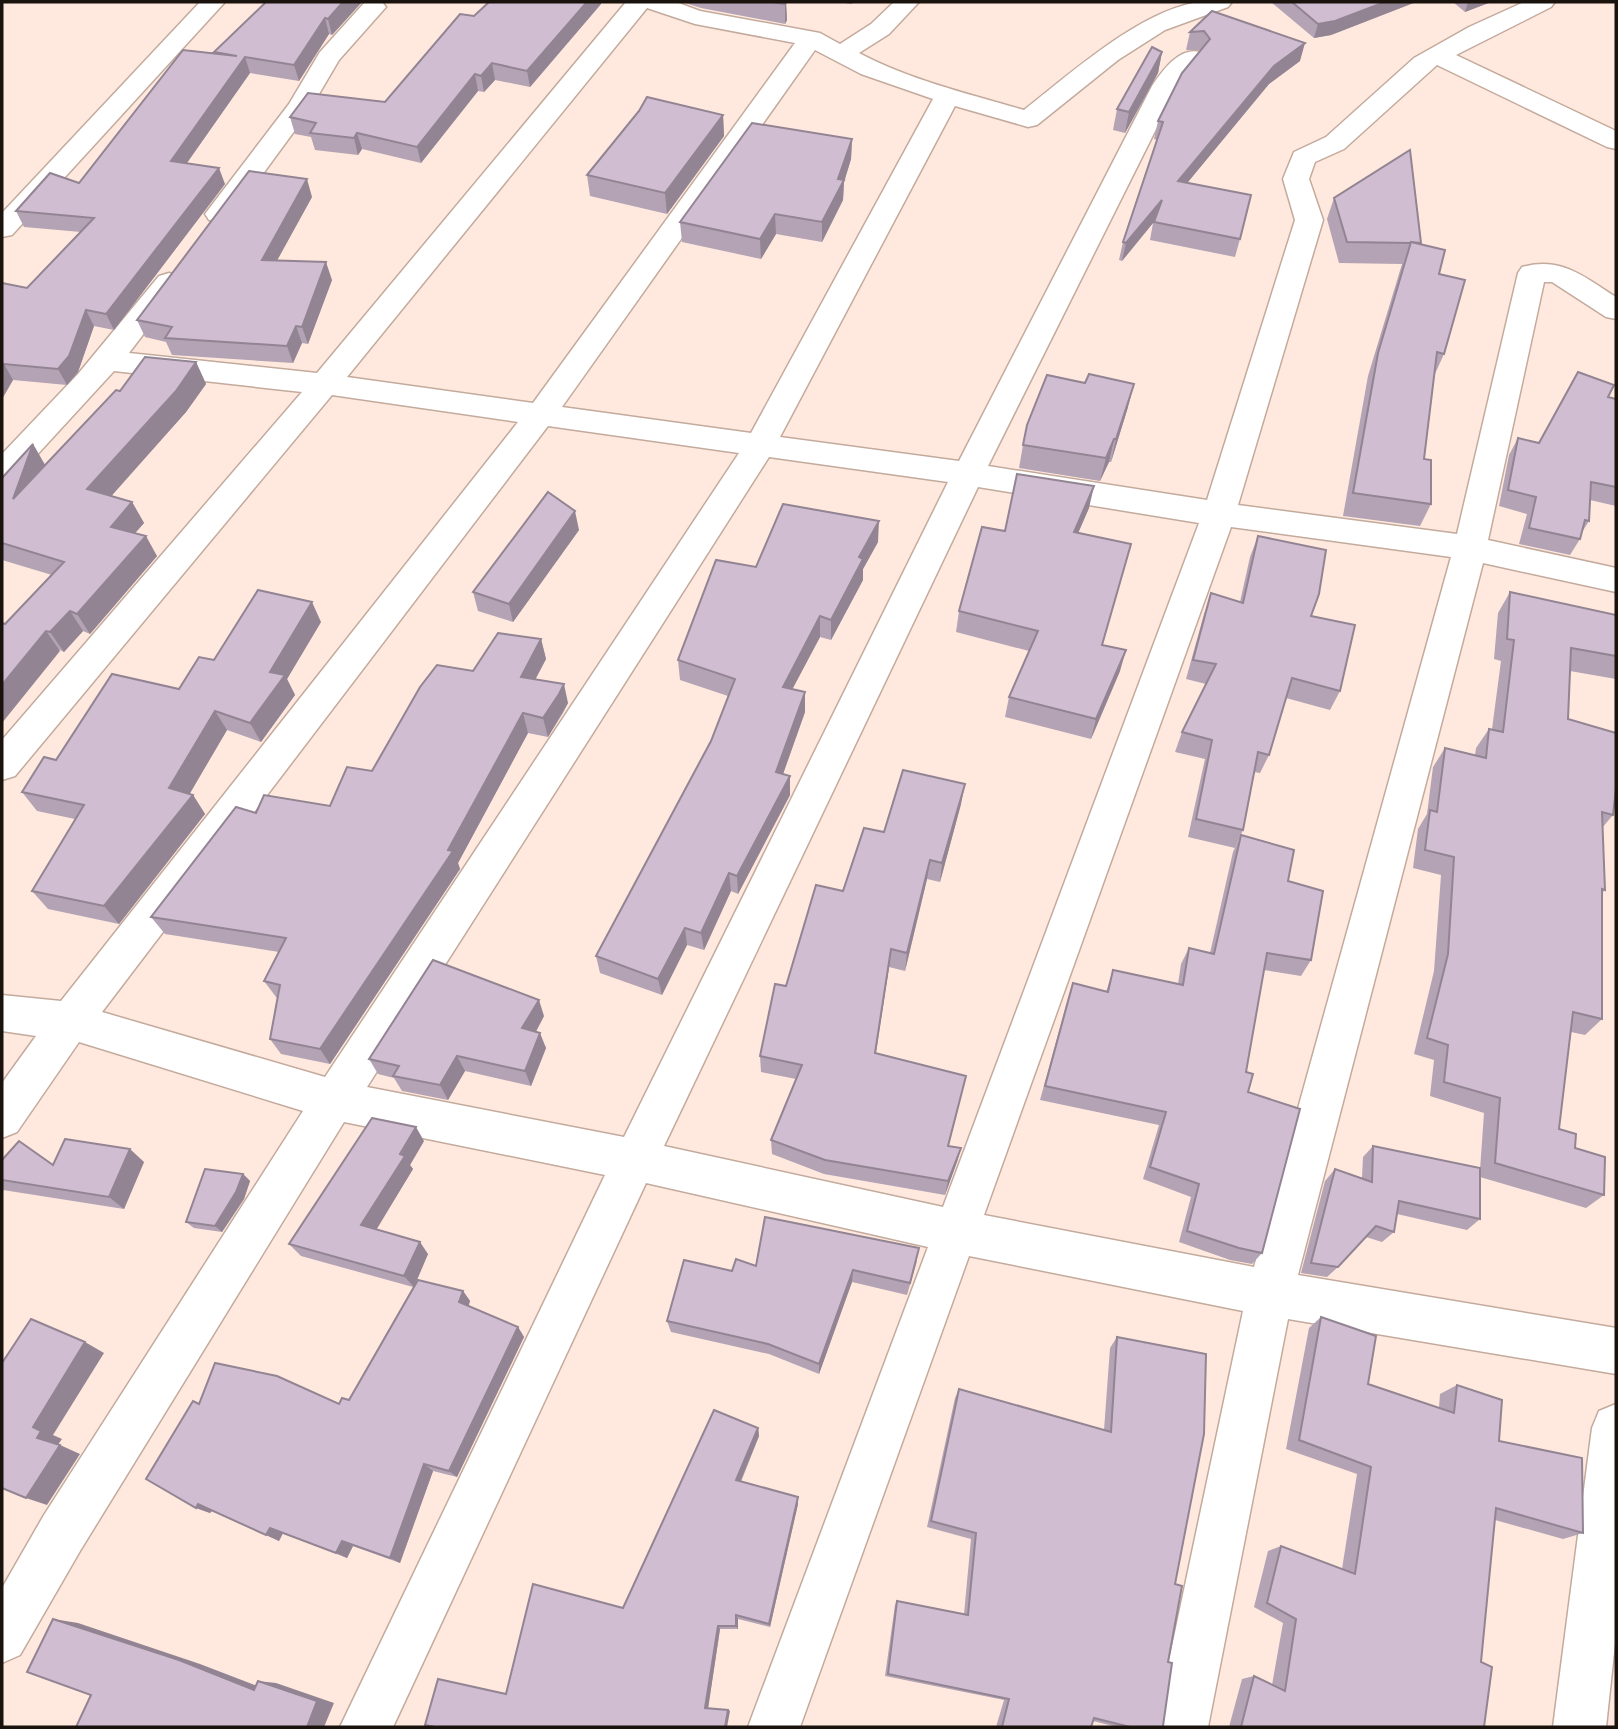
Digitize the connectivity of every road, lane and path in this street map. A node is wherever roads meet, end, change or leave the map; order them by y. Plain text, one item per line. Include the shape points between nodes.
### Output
1 (213, 2) edge
2 (639, 2) edge
3 (654, 2) edge
4 (907, 2) edge
5 (1220, 2) edge
6 (1544, 2) edge
7 (374, 7) dead end
8 (811, 38) junction
9 (841, 54) junction
10 (1438, 56) junction
11 (1191, 57) edge
12 (948, 96) junction
13 (1616, 141) edge
14 (2, 229) edge
15 (1616, 310) edge
16 (107, 360) junction
17 (325, 384) junction
18 (540, 415) junction
19 (759, 447) junction
20 (2, 473) edge
21 (968, 474) junction
22 (1219, 514) junction
23 (1471, 548) junction
24 (1616, 580) edge
25 (2, 765) edge
26 (2, 1013) edge
27 (70, 1021) junction
28 (334, 1100) junction
29 (2, 1118) edge
30 (635, 1160) junction
31 (957, 1232) junction
32 (1270, 1293) junction
33 (1616, 1351) edge
34 (1616, 1428) edge
35 (2, 1637) edge
36 (366, 1727) edge
37 (774, 1727) edge
38 (1182, 1727) edge
39 (1579, 1727) edge

1 - 14 street
2 - 17 street
3 - 8 street via 695,17
4 - 9 street via 880,29
5 - 12 street via 1156,25 1109,55 1028,119
6 - 10 street
7 - 16 street via 330,57 300,106
8 - 9 street
8 - 18 street
9 - 12 street
10 - 13 street
10 - 22 street via 1423,63 1335,143 1303,158 1296,179 1309,220
11 - 21 street via 1165,86
12 - 19 street
15 - 23 street via 1558,274 1532,273
16 - 17 street
16 - 20 street
17 - 18 street
17 - 25 street
18 - 19 street
18 - 27 street
19 - 21 street
19 - 28 street
21 - 22 street
21 - 30 street
22 - 23 street
22 - 31 street
23 - 24 street
23 - 32 street
26 - 27 street
27 - 28 street
27 - 29 street
28 - 30 street
28 - 35 street via 62,1533
30 - 31 street
30 - 36 street
31 - 32 street
31 - 37 street
32 - 33 street
32 - 38 street
34 - 39 street

